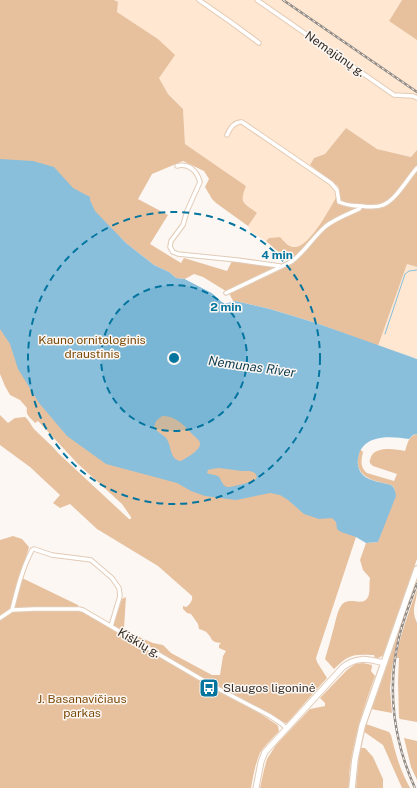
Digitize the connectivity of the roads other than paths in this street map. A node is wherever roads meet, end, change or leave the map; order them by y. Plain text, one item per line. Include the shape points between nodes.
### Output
1 (199, 0) edge
2 (257, 0) edge
3 (259, 43) dead end
4 (417, 98) edge
5 (227, 135) dead end
6 (177, 166) dead end
7 (417, 168) edge
8 (362, 206) junction
9 (280, 266) junction
10 (226, 293) dead end
11 (417, 569) edge
12 (12, 610) junction
13 (0, 618) edge
14 (111, 626) junction
15 (384, 663) junction
16 (287, 728) junction
17 (256, 788) edge
18 (352, 788) edge

1 - 3 street
2 - 4 street, Nemajūnų g. via 394,95
5 - 8 street via 235,123 242,122 331,183 337,190 339,202
6 - 9 street via 192,169 200,182 183,225 171,241 170,248 173,252
7 - 8 street via 387,203 378,207
8 - 9 street via 330,224 299,257
9 - 10 street
11 - 15 main road
12 - 13 street
12 - 14 street via 79,609
12 - 14 street, Kiškių g. via 28,556 32,550 37,550 52,555 91,560 112,578 119,588 120,596
14 - 16 street, Kiškių g. via 213,686 274,718
15 - 16 main road via 360,659 346,664
15 - 18 main road via 360,735
16 - 17 main road via 265,752

